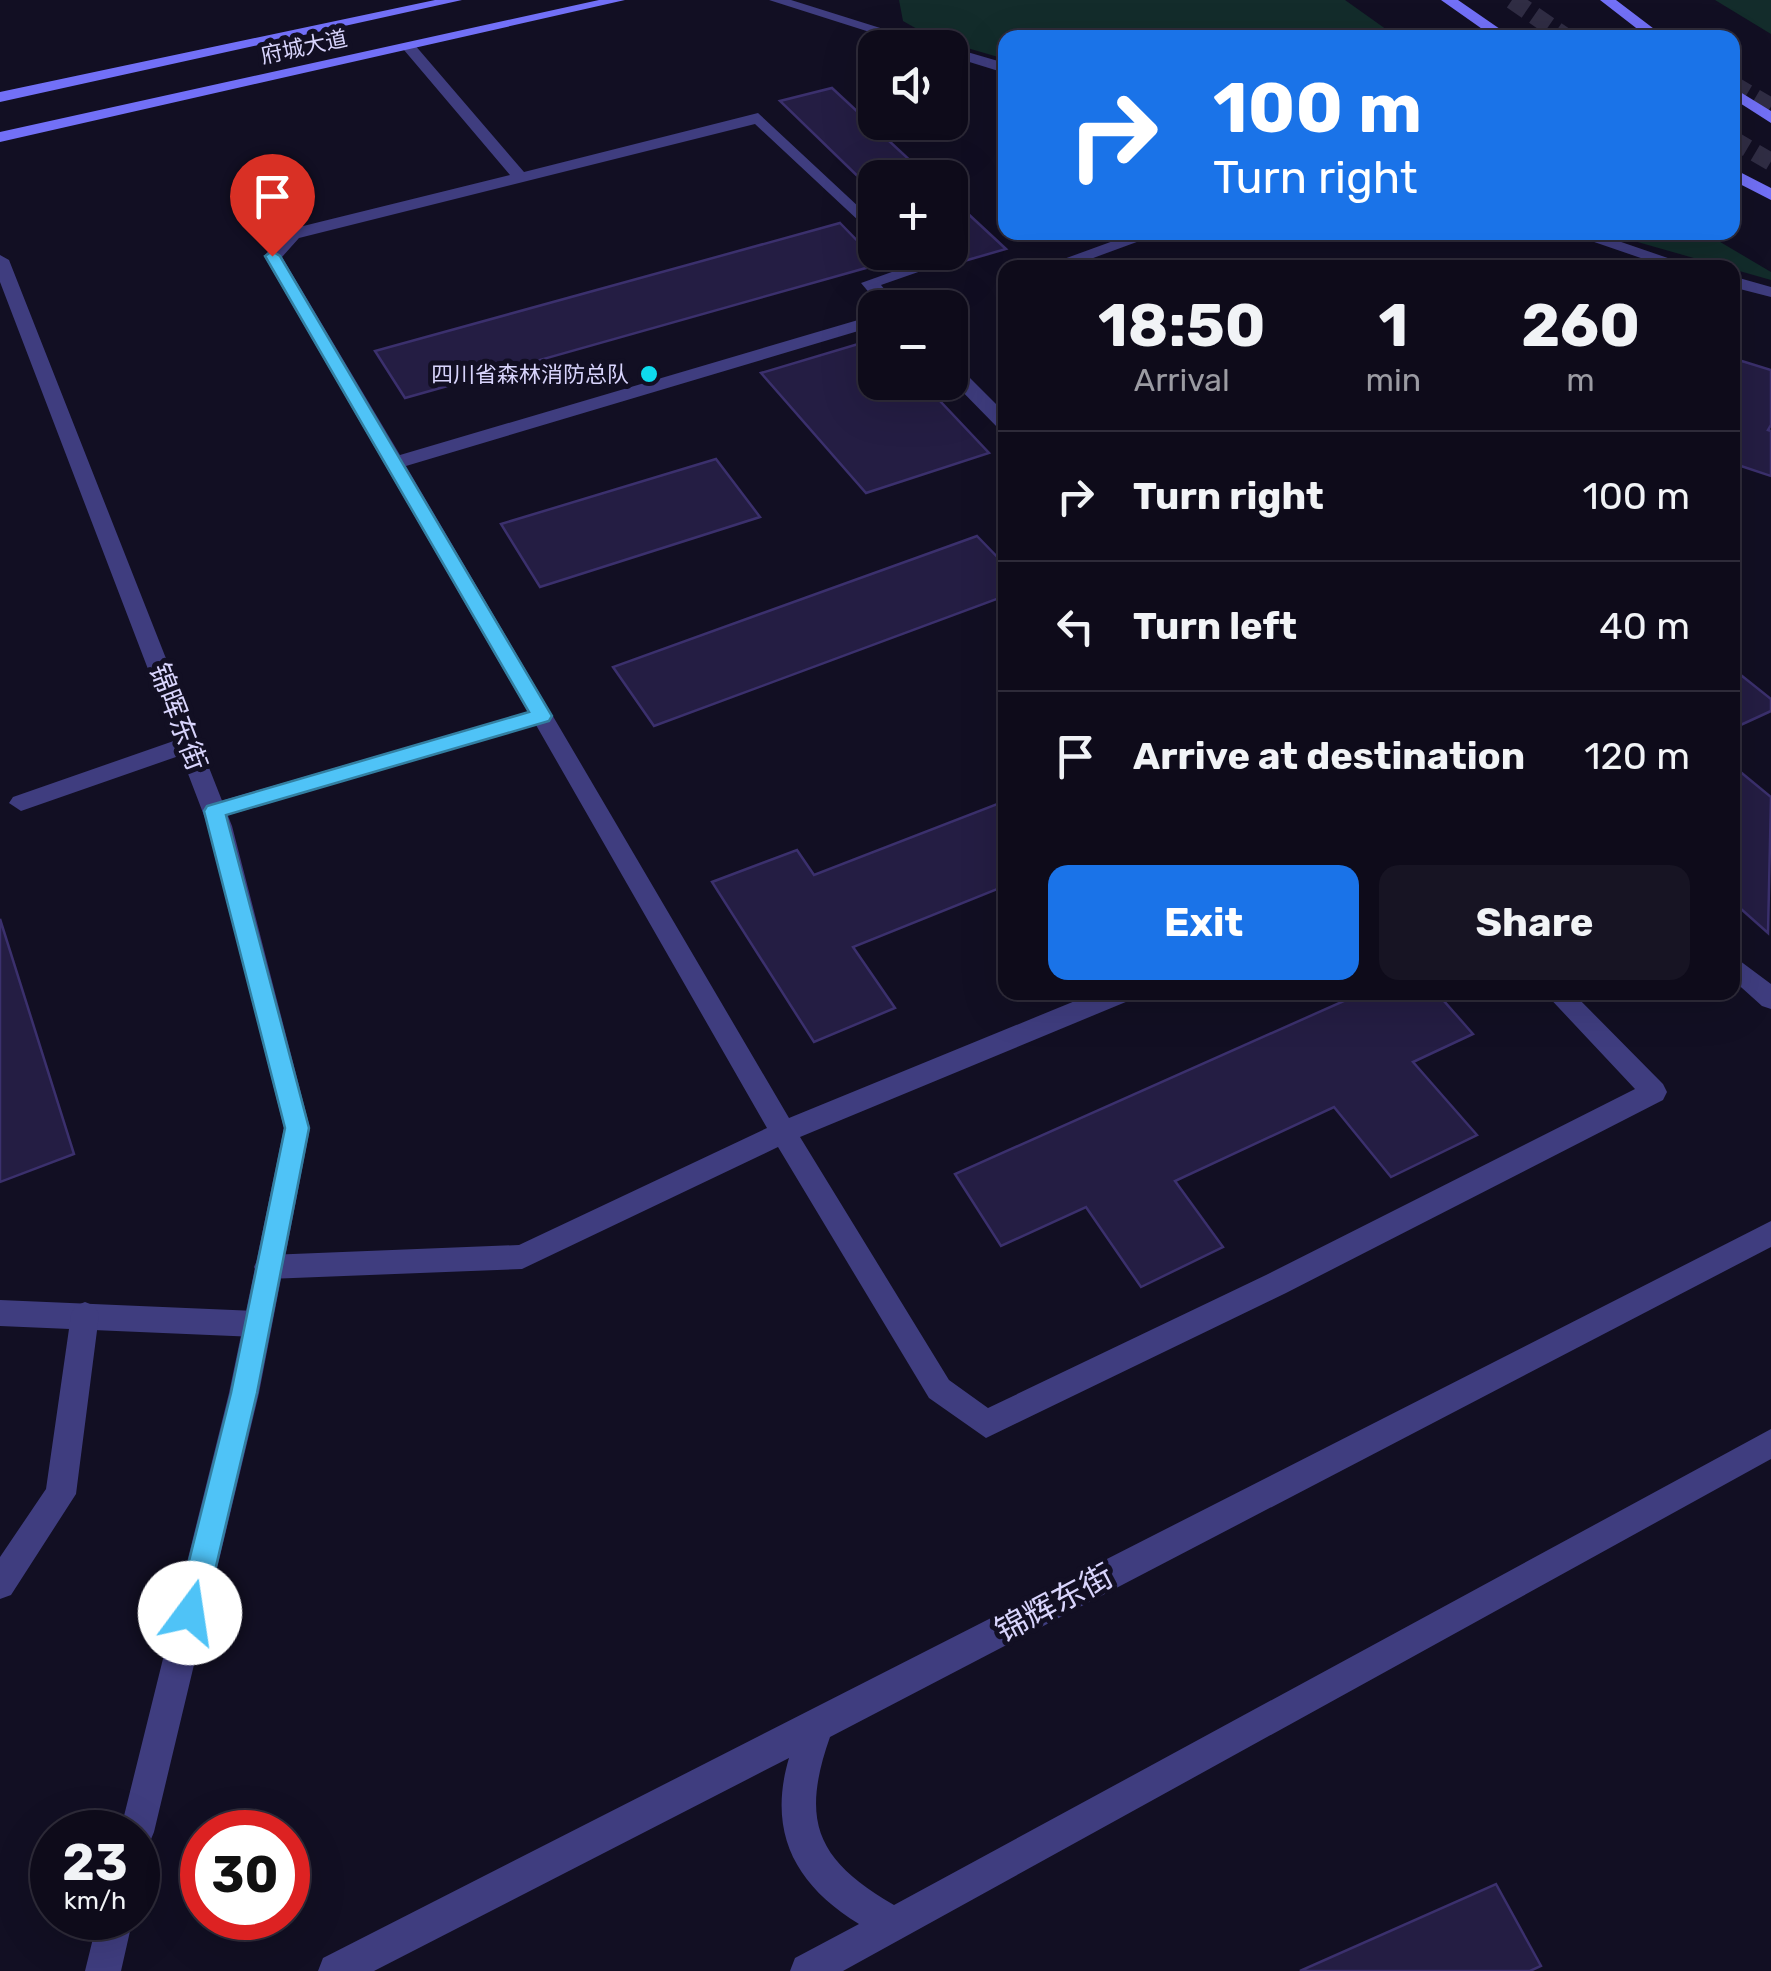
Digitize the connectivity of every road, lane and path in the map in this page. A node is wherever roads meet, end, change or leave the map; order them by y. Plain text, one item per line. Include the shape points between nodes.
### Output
1 (455, 0) edge
2 (618, 0) edge
3 (776, 0) edge
4 (1448, 0) edge
5 (1607, 0) edge
6 (877, 30) edge
7 (1494, 30) edge
8 (1648, 30) edge
9 (409, 47) junction
10 (968, 57) edge
11 (998, 66) edge
12 (0, 97) edge
13 (1740, 97) edge
14 (1771, 118) edge
15 (0, 137) edge
16 (520, 176) junction
17 (1740, 178) edge
18 (1771, 195) edge
19 (858, 215) edge
20 (1132, 240) edge
21 (1599, 240) edge
22 (0, 260) edge
23 (1072, 260) edge
24 (1663, 260) edge
25 (915, 270) edge
26 (1740, 282) edge
27 (876, 290) edge
28 (1771, 292) edge
29 (858, 325) edge
30 (968, 386) edge
31 (998, 417) edge
32 (394, 463) junction
33 (542, 716) junction
34 (188, 744) junction
35 (21, 803) dead end
36 (215, 811) junction
37 (1740, 971) edge
38 (1771, 999) edge
39 (1105, 1000) edge
40 (1564, 1000) edge
41 (783, 1132) junction
42 (1771, 1233) edge
43 (268, 1267) junction
44 (0, 1313) edge
45 (84, 1315) junction
46 (256, 1324) junction
47 (1771, 1442) edge
48 (0, 1584) edge
49 (817, 1726) junction
50 (141, 1810) edge
51 (894, 1924) junction
52 (111, 1940) edge
53 (103, 1971) edge
54 (336, 1971) edge
55 (808, 1971) edge

1 - 12 main road, 府城大道
2 - 9 main road, 府城大道
3 - 6 street
4 - 7 main road
5 - 8 main road
9 - 15 main road, 府城大道
9 - 16 street
10 - 11 street
13 - 14 main road
16 - 19 street via 758,118
16 - 32 street via 293,234 272,256
17 - 18 main road
20 - 23 street
21 - 24 street
22 - 34 street, 锦晖东街
25 - 27 street via 870,283
26 - 28 street
29 - 32 street
30 - 31 street
32 - 33 street
33 - 36 street
33 - 41 street
34 - 35 street
34 - 36 street, 锦晖东街
36 - 43 street, 锦晖东街 via 297,1128
37 - 38 street
39 - 41 street
40 - 41 street via 1654,1092 986,1424 939,1389
41 - 43 street via 522,1257
42 - 49 street, 锦辉东街
43 - 46 street, 锦晖东街
44 - 45 street
45 - 46 street
45 - 48 street via 61,1494
46 - 50 street, 锦晖东街
47 - 51 street
49 - 51 street via 800,1768 797,1821 812,1866 848,1900
49 - 54 street, 锦辉东街
51 - 55 street
52 - 53 street

